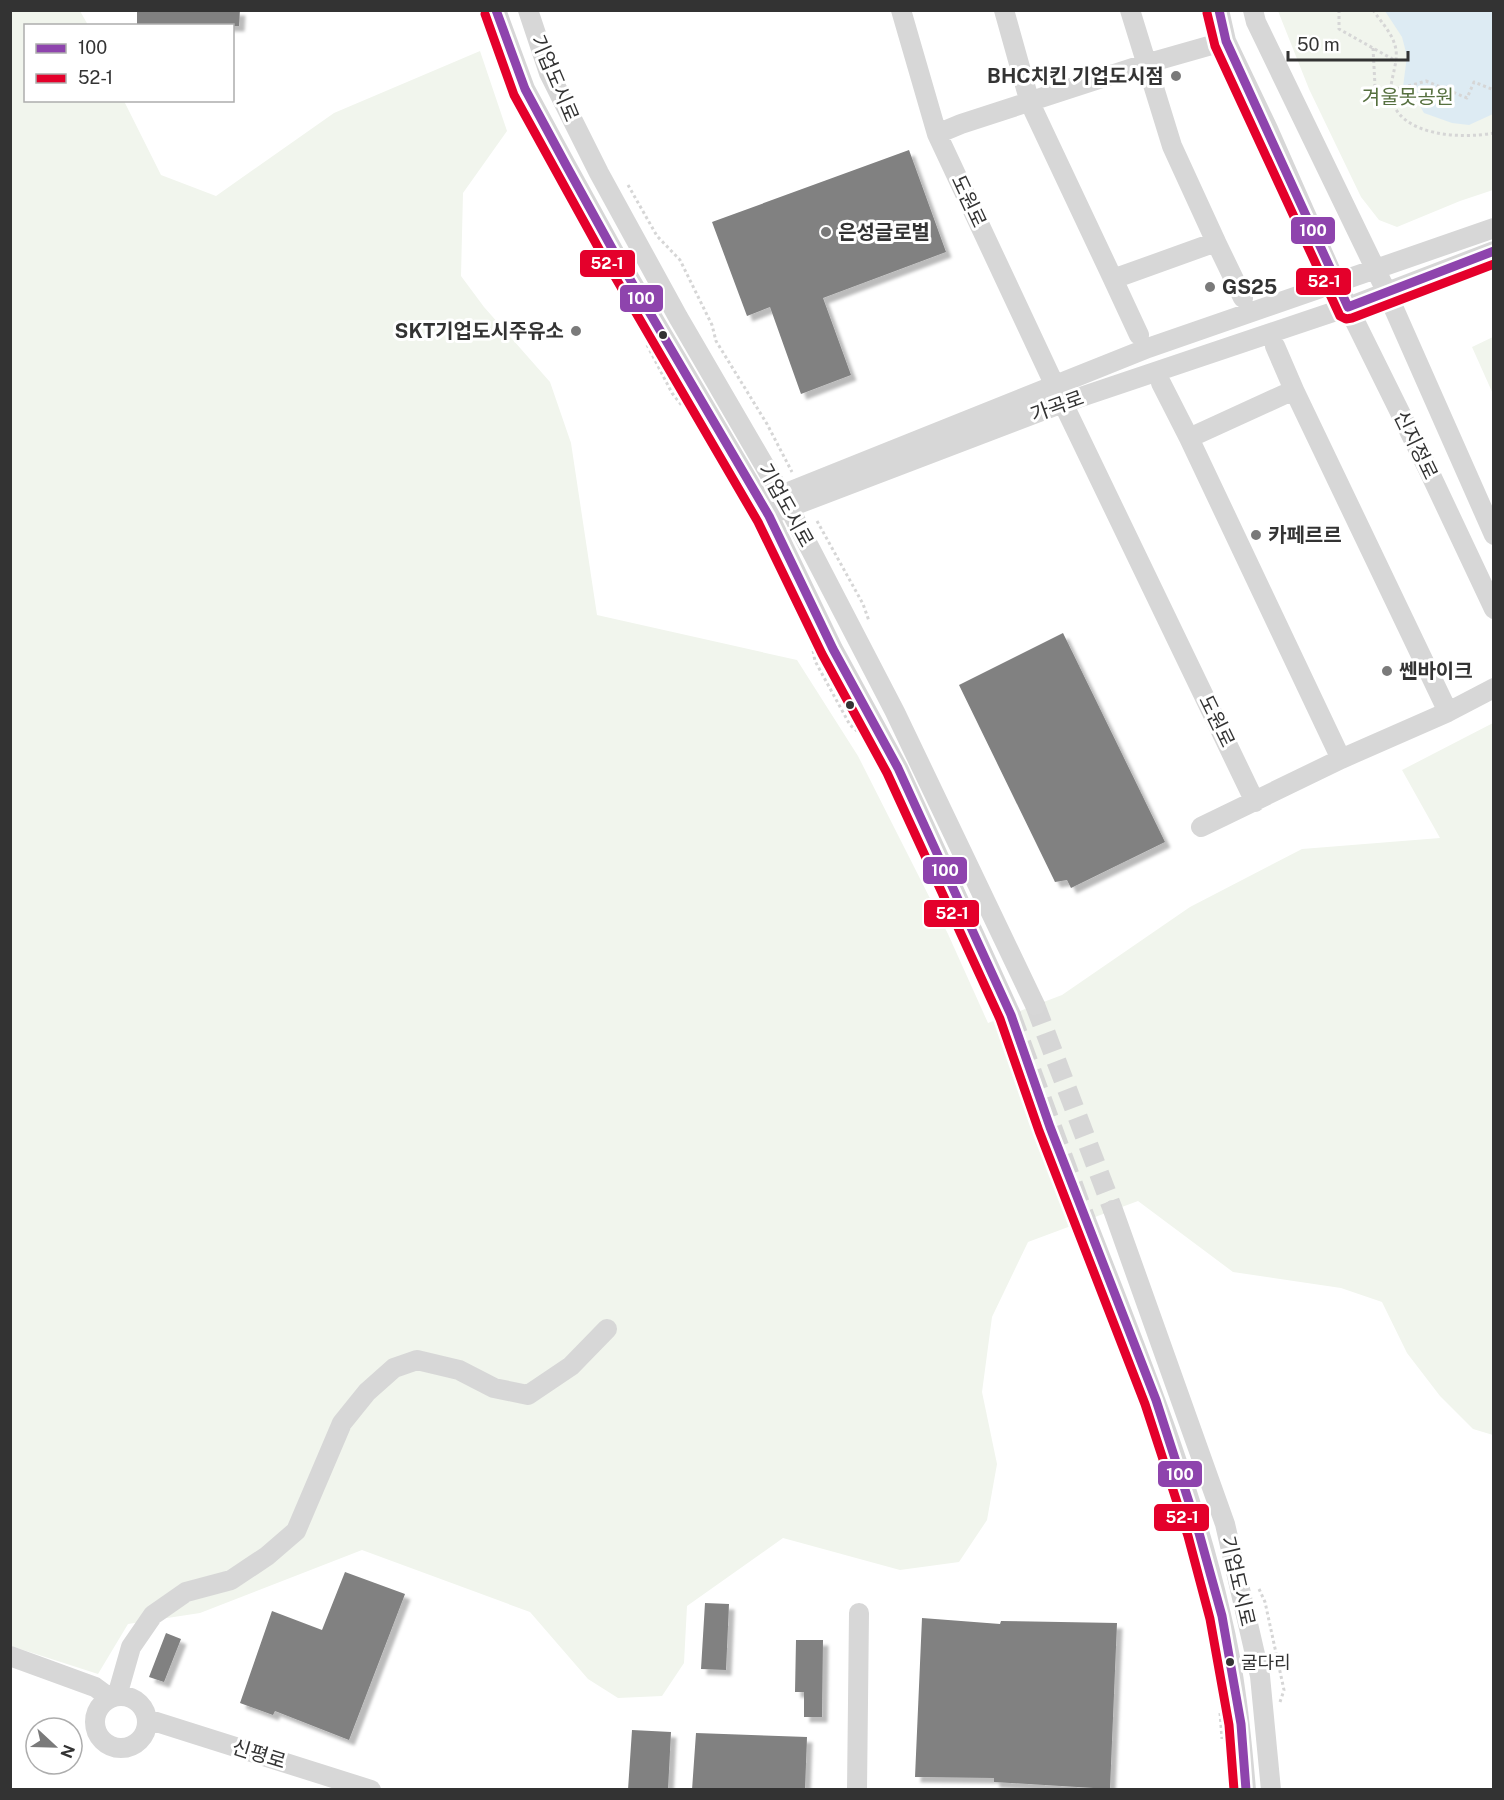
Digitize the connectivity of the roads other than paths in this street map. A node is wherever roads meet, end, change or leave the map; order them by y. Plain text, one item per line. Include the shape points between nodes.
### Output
1 (496, 10) edge
2 (528, 10) edge
3 (901, 10) edge
4 (1004, 10) edge
5 (1130, 10) edge
6 (1219, 10) edge
7 (1253, 10) edge
8 (1226, 40) junction
9 (1145, 64) junction
10 (1030, 103) junction
11 (937, 134) junction
12 (1494, 228) edge
13 (1216, 242) junction
14 (1494, 251) edge
15 (1376, 269) junction
16 (1113, 279) junction
17 (1336, 283) junction
18 (1387, 293) junction
19 (1243, 298) dead end
20 (1348, 307) junction
21 (1139, 335) dead end
22 (1275, 346) dead end
23 (1161, 383) dead end
24 (1294, 390) junction
25 (1060, 394) junction
26 (1190, 438) junction
27 (784, 500) junction
28 (766, 509) junction
29 (1494, 535) edge
30 (1494, 609) edge
31 (1494, 687) edge
32 (1448, 712) junction
33 (1341, 759) junction
34 (1255, 802) junction
35 (1201, 827) dead end
36 (1035, 1005) tunnel mouth
37 (1011, 1015) tunnel mouth
38 (1113, 1210) tunnel mouth
39 (1086, 1220) tunnel mouth
40 (607, 1329) dead end
41 (859, 1613) dead end
42 (10, 1656) edge
43 (114, 1697) junction
44 (147, 1719) junction
45 (371, 1790) edge
46 (857, 1790) edge
47 (1246, 1790) edge
48 (1271, 1790) edge

1 - 28 street, 기업도시로 via 525,89 561,156
2 - 27 street, 기업도시로 via 549,73 599,173
3 - 11 street, 도원로
4 - 10 street
5 - 9 street
6 - 8 street, 신지정로
7 - 15 street
8 - 9 street
8 - 17 street, 신지정로
9 - 10 street
9 - 13 street via 1172,146
10 - 11 street
10 - 16 street
11 - 25 street, 도원로
12 - 15 street
13 - 16 street
13 - 19 street
14 - 18 street
15 - 17 street, 가곡로
15 - 18 street
16 - 21 street
17 - 20 street, 신지정로
17 - 25 street, 가곡로 via 1148,348
18 - 20 street, 가곡로
18 - 29 street
20 - 25 street, 가곡로
20 - 30 street, 신지정로
22 - 24 street
23 - 26 street
24 - 26 street
24 - 32 street
25 - 27 street, 가곡로
25 - 34 street, 도원로
26 - 33 street
27 - 28 street, 가곡로
27 - 36 street, 기업도시로 via 895,712
28 - 37 street, 기업도시로 via 833,649 898,768
31 - 32 street
32 - 33 street
33 - 34 street
34 - 35 street
38 - 48 street, 기업도시로 via 1225,1524 1260,1676
39 - 47 street, 기업도시로 via 1156,1400 1199,1533 1222,1616 1240,1724
40 - 43 street via 570,1366 528,1395 494,1388 459,1370 417,1360 394,1368 367,1392 342,1423 296,1531 231,1580 186,1592 153,1616 131,1647
41 - 46 street
42 - 43 street
43 - 44 street via 137,1701
43 - 44 street via 103,1702 94,1718 103,1742 111,1747 129,1747 142,1737
44 - 45 street, 신평로

